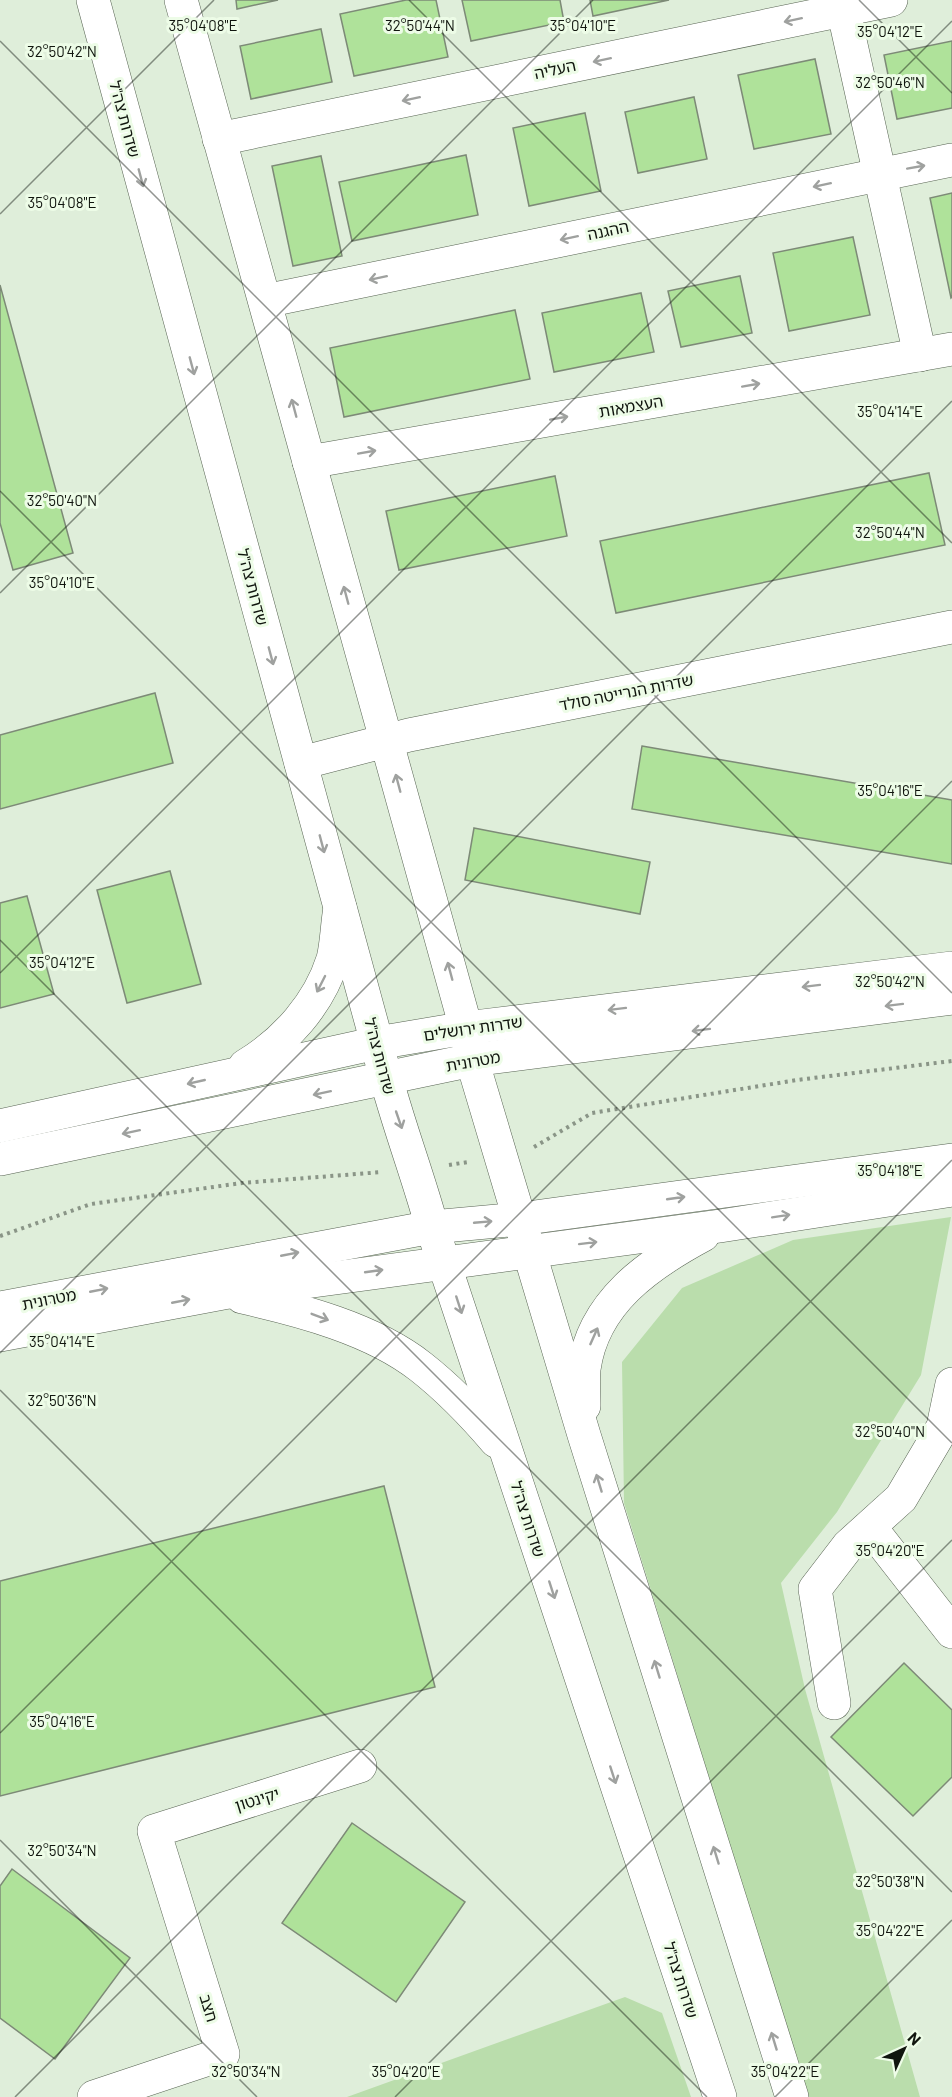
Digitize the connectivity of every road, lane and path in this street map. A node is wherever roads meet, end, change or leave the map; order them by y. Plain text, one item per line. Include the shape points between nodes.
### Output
1 (93, 0) edge
2 (182, 0) edge
3 (891, 0) edge
4 (842, 5) edge
5 (219, 139) junction
6 (952, 160) edge
7 (879, 173) junction
8 (265, 301) junction
9 (952, 349) edge
10 (920, 355) junction
11 (309, 462) junction
12 (952, 627) edge
13 (386, 740) junction
14 (301, 763) junction
15 (340, 908) junction
16 (952, 969) edge
17 (952, 998) edge
18 (466, 1028) junction
19 (377, 1043) junction
20 (472, 1060) junction
21 (952, 1061) edge
22 (231, 1075) junction
23 (385, 1080) junction
24 (0, 1126) edge
25 (503, 1157) junction
26 (0, 1159) edge
27 (952, 1160) edge
28 (417, 1170) junction
29 (952, 1190) edge
30 (520, 1219) junction
31 (720, 1226) junction
32 (432, 1227) junction
33 (0, 1236) edge
34 (530, 1250) junction
35 (445, 1261) junction
36 (223, 1293) junction
37 (0, 1308) edge
38 (0, 1335) edge
39 (952, 1384) edge
40 (584, 1435) junction
41 (506, 1453) junction
42 (870, 1527) junction
43 (952, 1632) edge
44 (834, 1702) dead end
45 (360, 1766) dead end
46 (154, 1831) joint
47 (94, 2097) edge
48 (720, 2097) edge
49 (792, 2097) edge

1 -> 14 street, שדרות צה"ל
2 - 5 street
3 - 4 street, העליה
4 -> 5 street, העליה
4 - 7 street
5 - 8 street
7 -> 6 street, ההגנה
7 -> 8 street, ההגנה
7 - 10 street
11 -> 8 street
9 - 10 street, העצמאות
11 -> 10 street, העצמאות
13 -> 11 street
12 - 13 street, שדרות הנרייטה סולד
13 - 14 street, שדרות הנרייטה סולד
18 -> 13 street
14 -> 15 street, שדרות צה"ל
15 - 19 street, שדרות צה"ל
15 -> 22 street via 333,958 304,1013 268,1052
16 -> 18 street, שדרות ירושלים
17 -> 20 street, מטרונית
18 - 19 street, שדרות ירושלים
18 - 20 street
19 - 22 street, שדרות ירושלים
19 - 23 street, שדרות צה"ל
20 - 23 street, מטרונית
20 - 25 street
21 - 25 path via 797,1080 592,1113 532,1148
22 -> 24 street, שדרות ירושלים
23 -> 26 street, מטרונית
23 -> 28 street, שדרות צה"ל
25 - 28 path
25 - 30 street
30 -> 27 street, מטרונית
28 - 32 street, שדרות צה"ל
28 - 33 path via 242,1183 91,1204
31 -> 29 street
32 -> 30 street, מטרונית
30 - 34 street
34 -> 31 street
40 -> 31 street via 584,1369 593,1336 610,1308 637,1275
32 - 35 street, שדרות צה"ל
37 -> 32 street, מטרונית
34 - 35 street
34 - 40 street
36 -> 35 street
35 -> 41 street, שדרות צה"ל
38 -> 36 street
36 -> 41 street via 303,1311 362,1333 419,1365 464,1404
39 - 42 street via 943,1427 901,1498
49 -> 40 street
41 -> 48 street, שדרות צה"ל
42 - 43 street
42 - 44 street via 848,1546 815,1588
45 - 46 street, יקינטון
46 - 47 street, חצב via 224,2054

